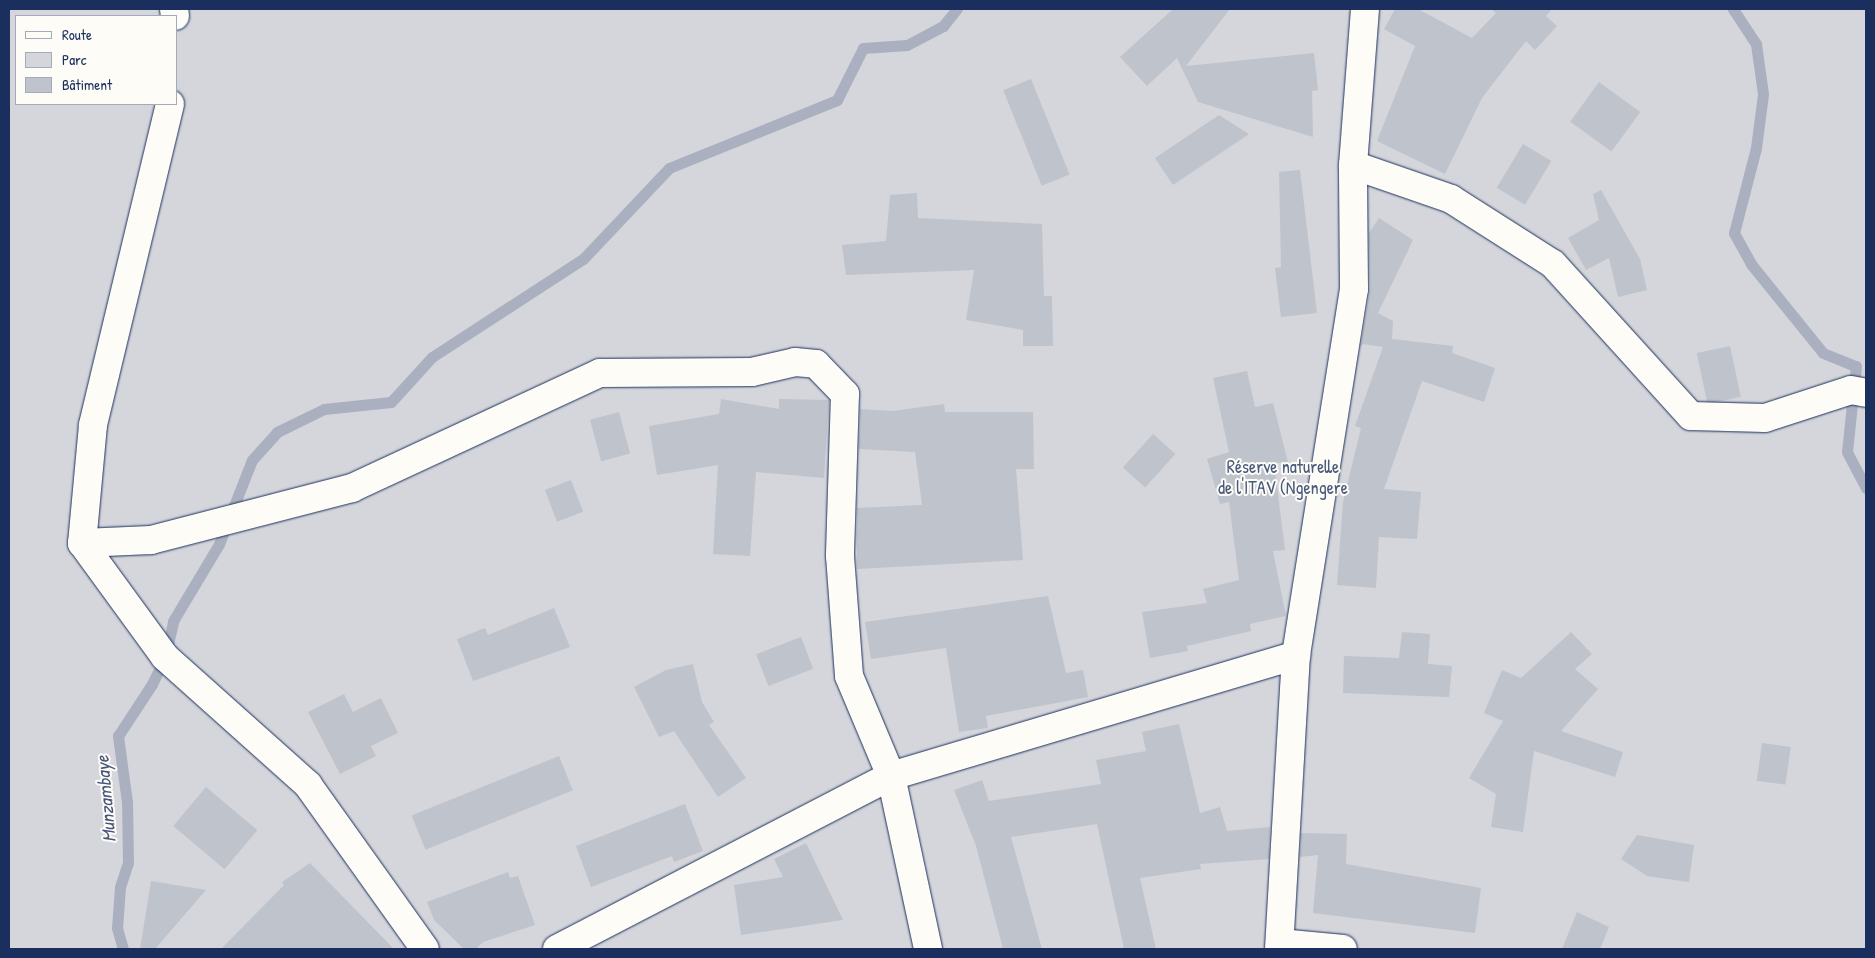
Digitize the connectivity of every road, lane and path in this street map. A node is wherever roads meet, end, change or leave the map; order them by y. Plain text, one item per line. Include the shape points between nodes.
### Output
1 (1365, 9) edge
2 (170, 105) edge
3 (1353, 166) junction
4 (1866, 393) edge
5 (82, 543) junction
6 (1296, 654) junction
7 (891, 776) junction
8 (1279, 946) edge
9 (425, 949) edge
10 (557, 949) edge
11 (928, 949) edge
12 (1343, 949) edge

1 - 3 street
2 - 5 street via 93,425
3 - 4 street via 1451,199 1552,264 1691,416 1765,418 1852,390
3 - 6 street via 1354,289
5 - 7 street via 151,540 352,488 600,373 752,372 795,362 816,364 845,394 840,556 849,676
5 - 9 street via 165,657 192,676 308,784
6 - 7 street
6 - 8 street
7 - 10 street
7 - 11 street
8 - 12 street

